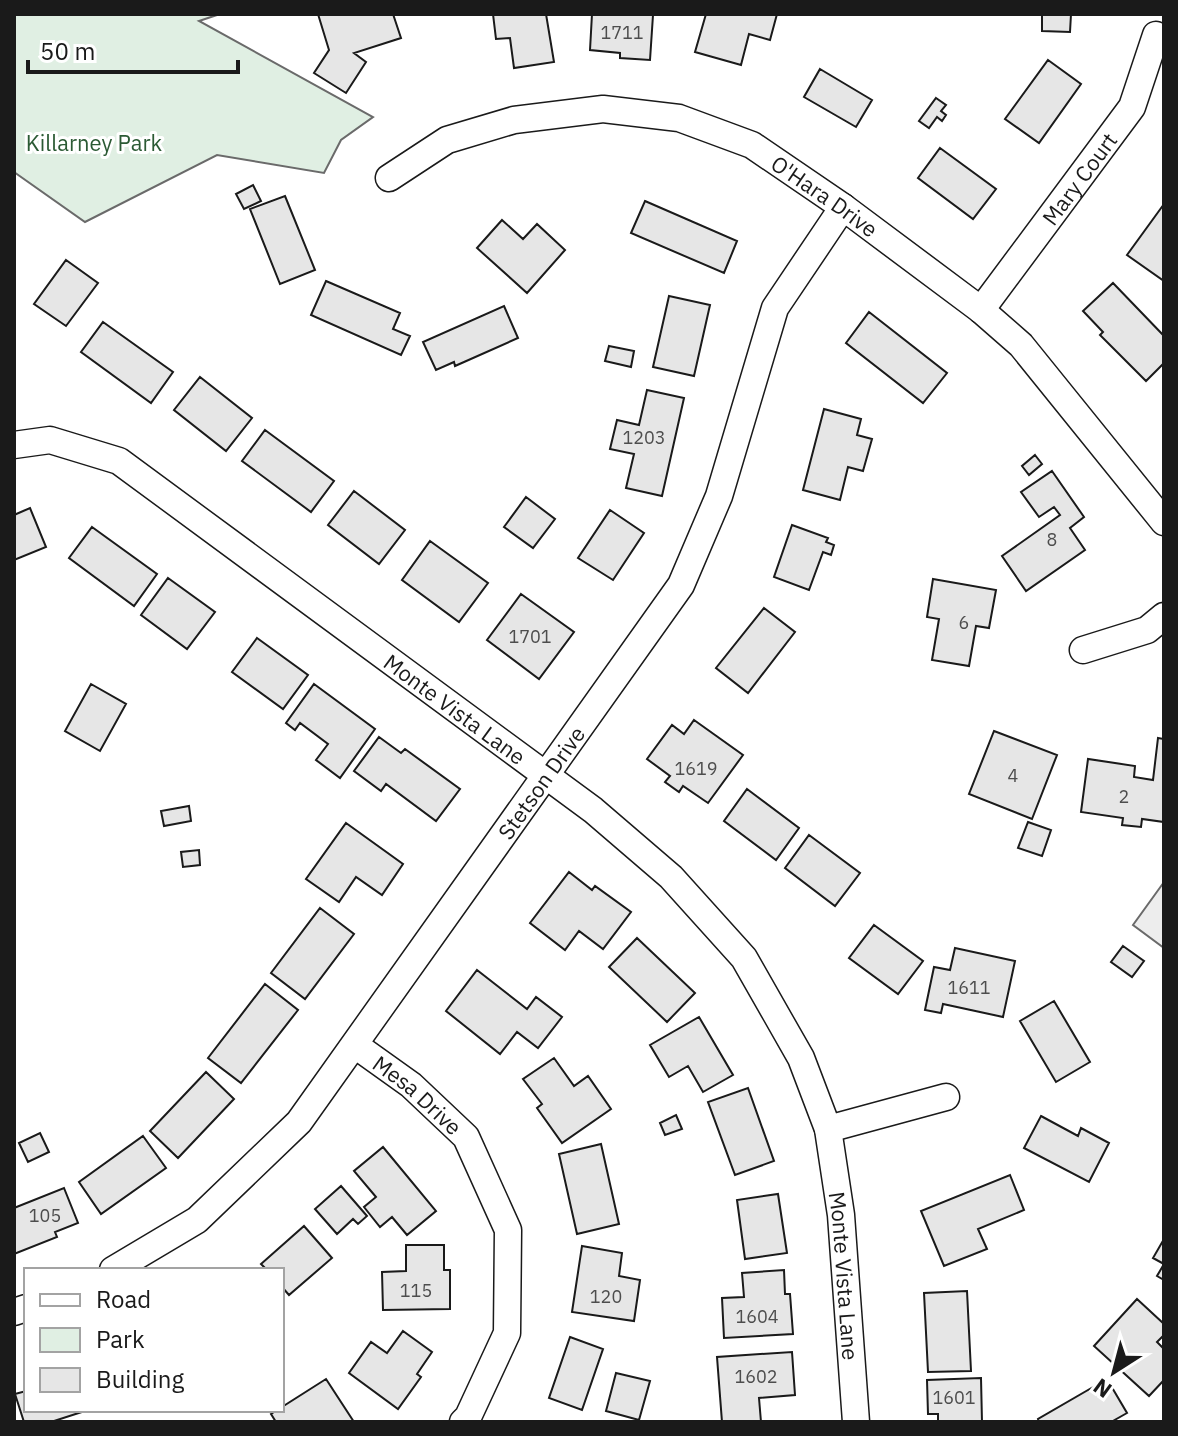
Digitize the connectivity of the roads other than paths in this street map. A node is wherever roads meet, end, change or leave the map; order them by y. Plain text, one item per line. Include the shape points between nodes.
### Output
1 (1156, 35) dead end
2 (389, 178) dead end
3 (843, 207) junction
4 (981, 310) junction
5 (14, 445) edge
6 (1164, 522) edge
7 (1164, 616) edge
8 (1083, 650) dead end
9 (545, 774) junction
10 (355, 1045) junction
11 (946, 1097) dead end
12 (828, 1129) junction
13 (116, 1268) edge
14 (463, 1422) edge
15 (856, 1422) edge

1 - 4 street, Mary Court via 1132,107
2 - 3 street, O'Hara Drive via 447,140 514,120 603,109 679,118 752,145
3 - 4 street, O'Hara Drive
3 - 9 street, Stetson Drive via 775,308 719,496 681,585
4 - 6 street, O'Hara Drive via 1021,345
5 - 9 street, Monte Vista Lane via 50,440 119,461
7 - 8 street via 1147,630
9 - 10 street, Stetson Drive
9 - 12 street, Monte Vista Lane via 671,877 744,958 801,1058
10 - 13 street, Stetson Drive via 299,1122 197,1220
10 - 14 street, Mesa Drive via 411,1085 466,1137 508,1230 507,1333
11 - 12 street
12 - 15 street, Monte Vista Lane via 841,1215

